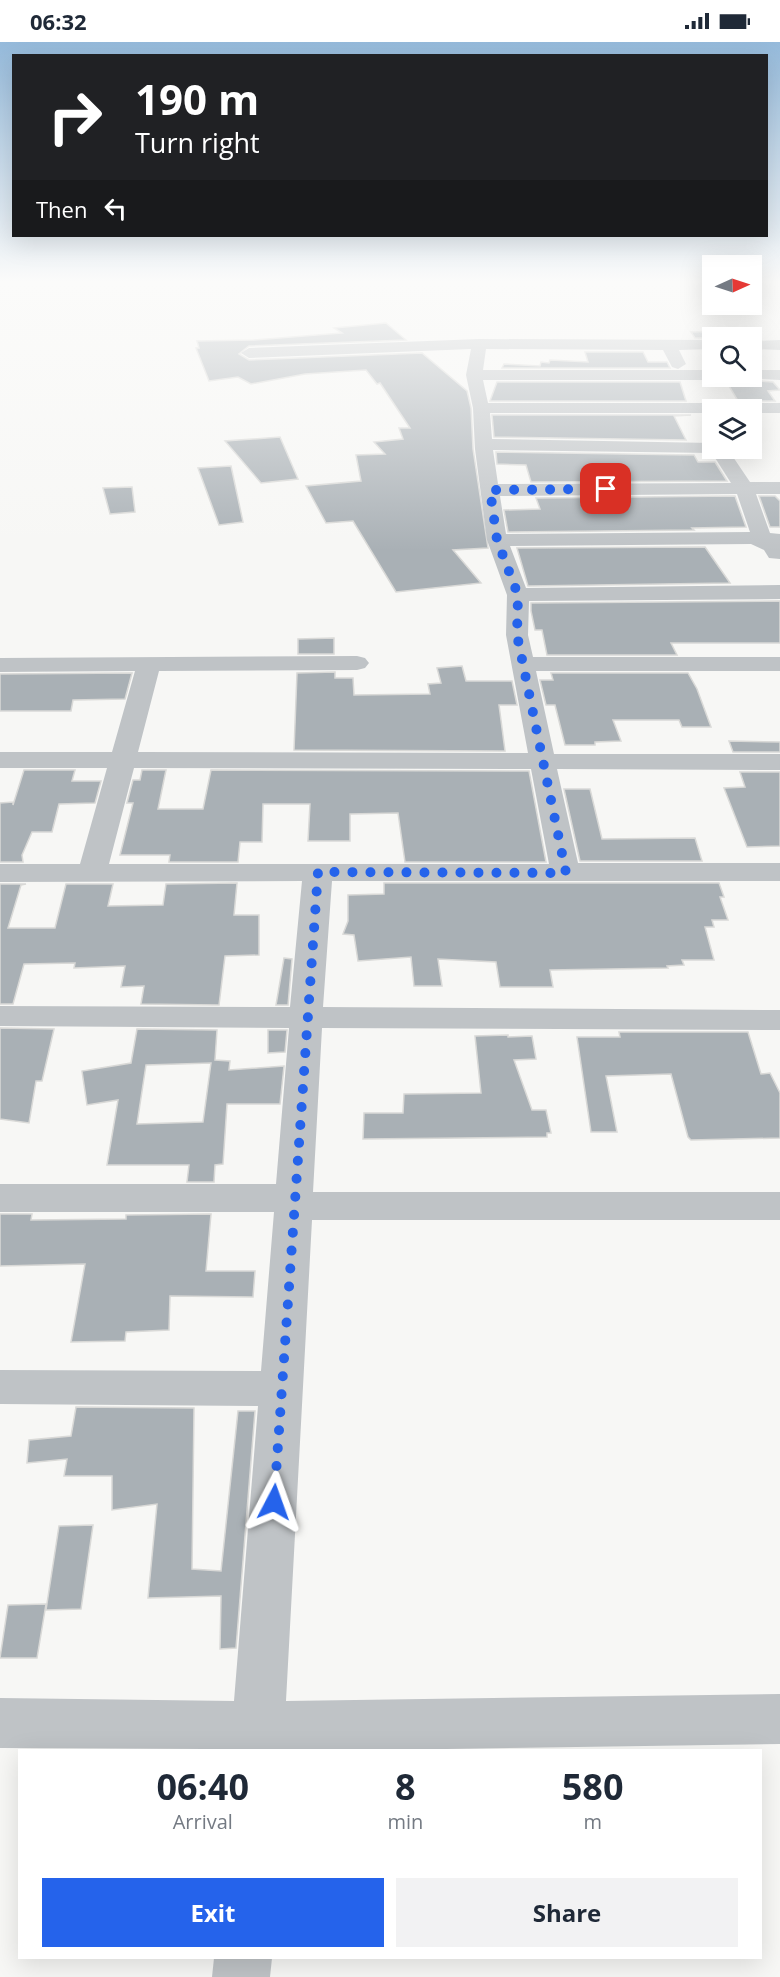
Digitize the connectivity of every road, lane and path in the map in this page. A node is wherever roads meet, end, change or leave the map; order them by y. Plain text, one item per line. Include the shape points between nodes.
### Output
1 (475, 370) edge
2 (682, 370) edge
3 (474, 375) junction
4 (684, 375) junction
5 (702, 375) edge
6 (762, 375) edge
7 (780, 375) edge
8 (702, 407) edge
9 (481, 408) junction
10 (780, 408) edge
11 (762, 410) edge
12 (702, 416) edge
13 (484, 444) junction
14 (702, 448) edge
15 (725, 459) edge
16 (745, 489) junction
17 (780, 489) edge
18 (490, 490) junction
19 (497, 540) junction
20 (771, 541) edge
21 (780, 561) edge
22 (780, 592) edge
23 (518, 595) junction
24 (149, 663) junction
25 (357, 663) dead end
26 (0, 664) edge
27 (523, 664) junction
28 (780, 664) edge
29 (0, 760) edge
30 (124, 760) junction
31 (543, 760) junction
32 (780, 762) edge
33 (318, 872) junction
34 (780, 872) edge
35 (0, 873) edge
36 (92, 873) junction
37 (566, 873) junction
38 (0, 1016) edge
39 (306, 1017) junction
40 (780, 1020) edge
41 (0, 1198) edge
42 (294, 1202) junction
43 (780, 1206) edge
44 (0, 1387) edge
45 (281, 1389) junction
46 (780, 1719) edge
47 (0, 1723) edge
48 (258, 1739) edge
49 (243, 1959) edge
50 (242, 1977) edge

1 - 3 street
2 - 4 street
3 - 4 street
3 - 9 street
4 - 5 street
4 - 8 street
6 - 7 street
9 - 12 street
9 - 13 street
10 - 11 street
13 - 14 street
13 - 18 street
15 - 16 street
16 - 17 street
16 - 18 street
16 - 20 street
18 - 19 street
19 - 20 street
19 - 23 street
20 - 21 street
22 - 23 street
23 - 27 street via 517,635
24 - 25 street
24 - 26 street
24 - 30 street
27 - 28 street
27 - 31 street
29 - 30 street
30 - 31 street
30 - 36 street
31 - 32 street
31 - 37 street
33 - 36 street
33 - 37 street
33 - 39 street
34 - 37 street
35 - 36 street
38 - 39 street
39 - 40 street
39 - 42 street
41 - 42 street
42 - 43 street
42 - 45 street
44 - 45 street
45 - 48 street
46 - 48 street
47 - 48 street
49 - 50 street

